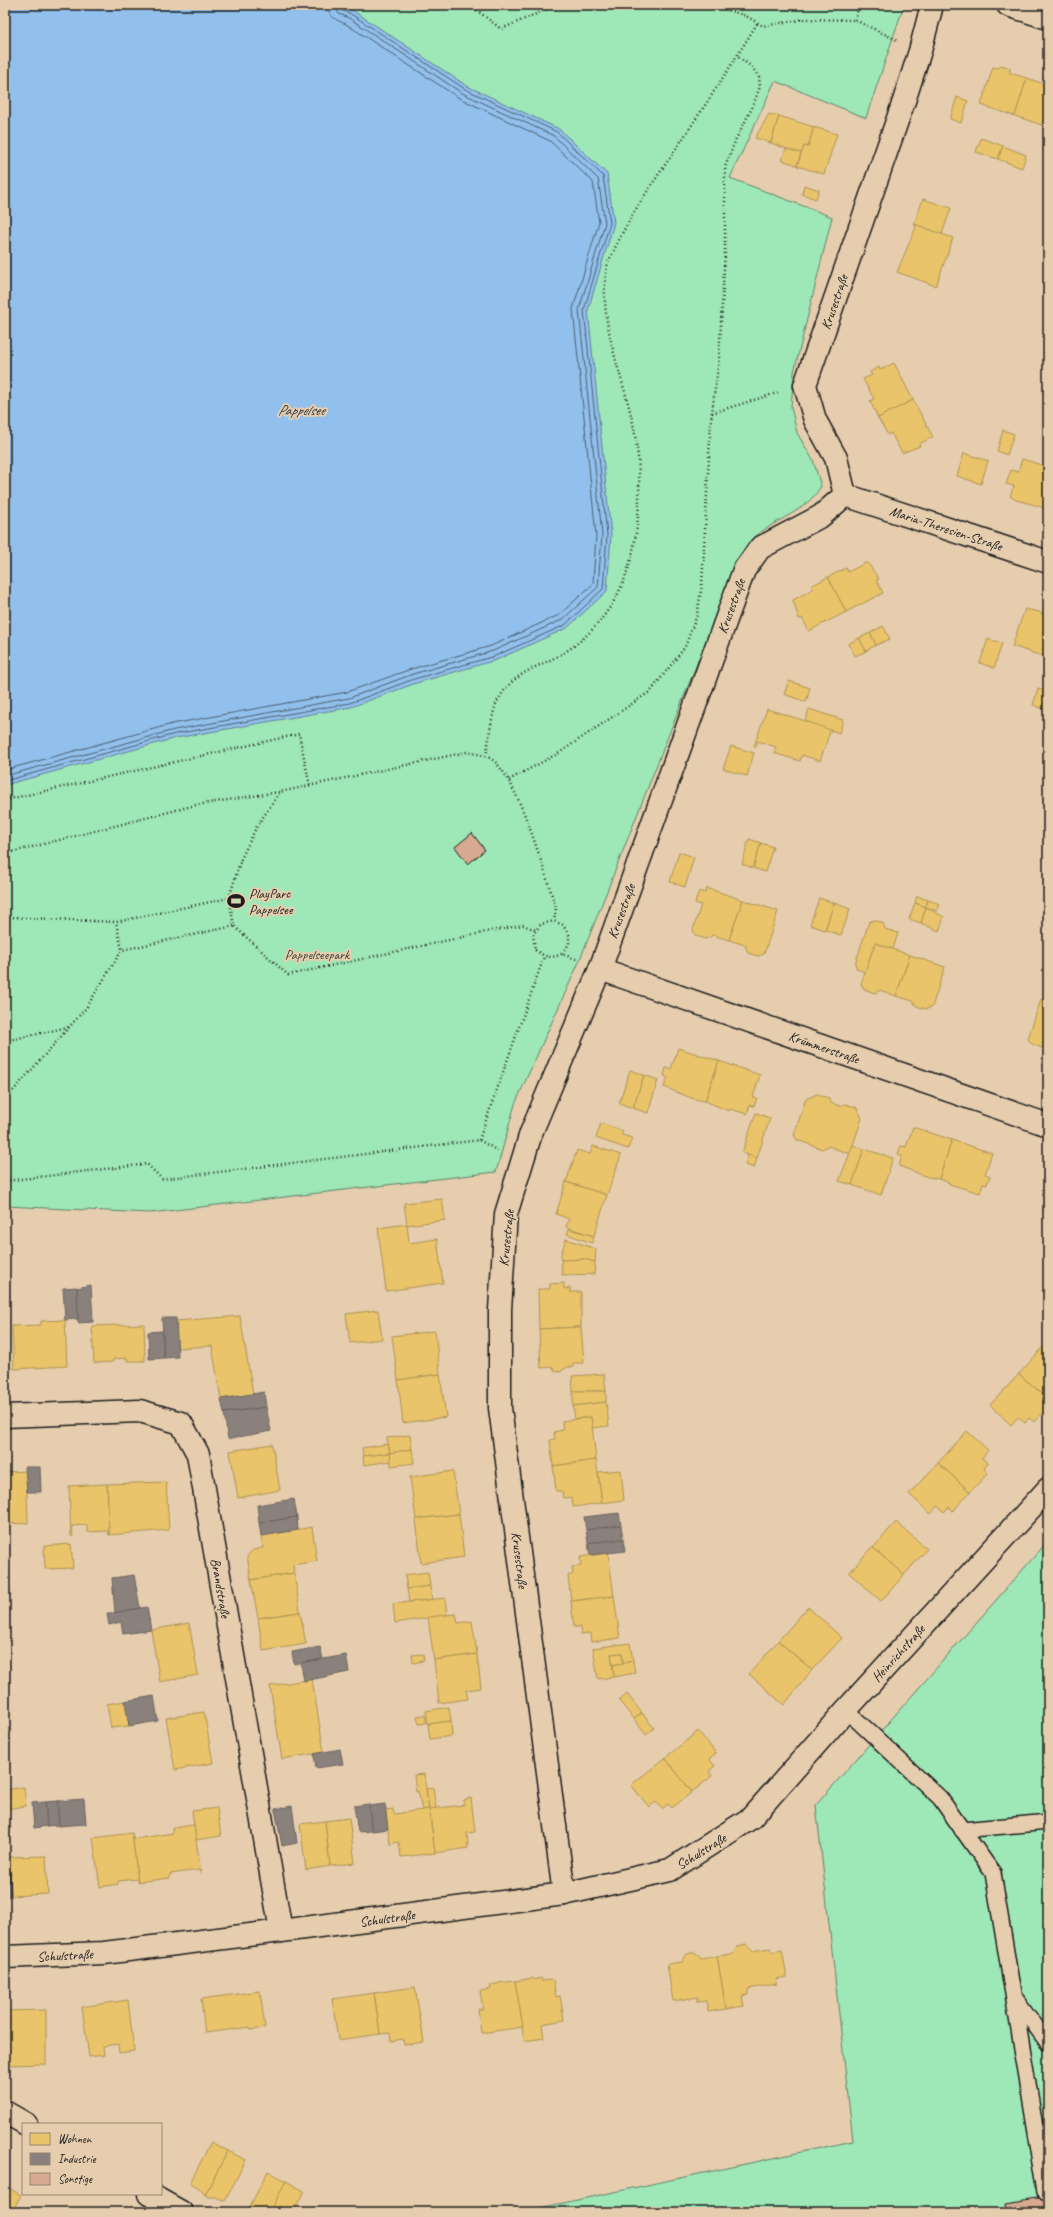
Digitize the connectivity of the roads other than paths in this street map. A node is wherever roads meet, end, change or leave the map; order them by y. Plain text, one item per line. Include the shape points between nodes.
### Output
1 (932, 5) edge
2 (1008, 5) edge
3 (1048, 18) edge
4 (845, 495) junction
5 (1048, 562) edge
6 (600, 969) junction
7 (1048, 1125) edge
8 (5, 1416) edge
9 (1048, 1489) edge
10 (846, 1710) junction
11 (751, 1818) joint
12 (1048, 1822) edge
13 (962, 1830) junction
14 (564, 1894) junction
15 (281, 1932) junction
16 (5, 1957) edge
17 (1013, 1996) junction
18 (1048, 2043) edge
19 (5, 2112) edge
20 (24, 2123) edge
21 (1046, 2192) dead end
22 (151, 2195) edge
23 (180, 2212) edge

1 - 4 street, Krusestraße via 920,51 805,385 815,420 836,458
2 - 3 street
4 - 5 street, Maria-Theresien-Straße
4 - 6 street, Krusestraße via 821,516 760,548 744,570
6 - 7 street, Krümmerstraße
6 - 14 street, Krusestraße via 531,1133 506,1214 500,1310 500,1408
8 - 15 street, Brandstraße via 140,1411 181,1423 198,1454
9 - 10 street, Heinrichstraße
10 - 11 street, Heinrichstraße
10 - 13 lane via 940,1798
11 - 14 street, Schulstraße via 670,1870
12 - 13 lane
13 - 17 lane via 993,1873
14 - 15 street, Schulstraße
15 - 16 street, Schulstraße via 104,1953
17 - 18 lane
17 - 21 lane
19 - 20 street
22 - 23 street

